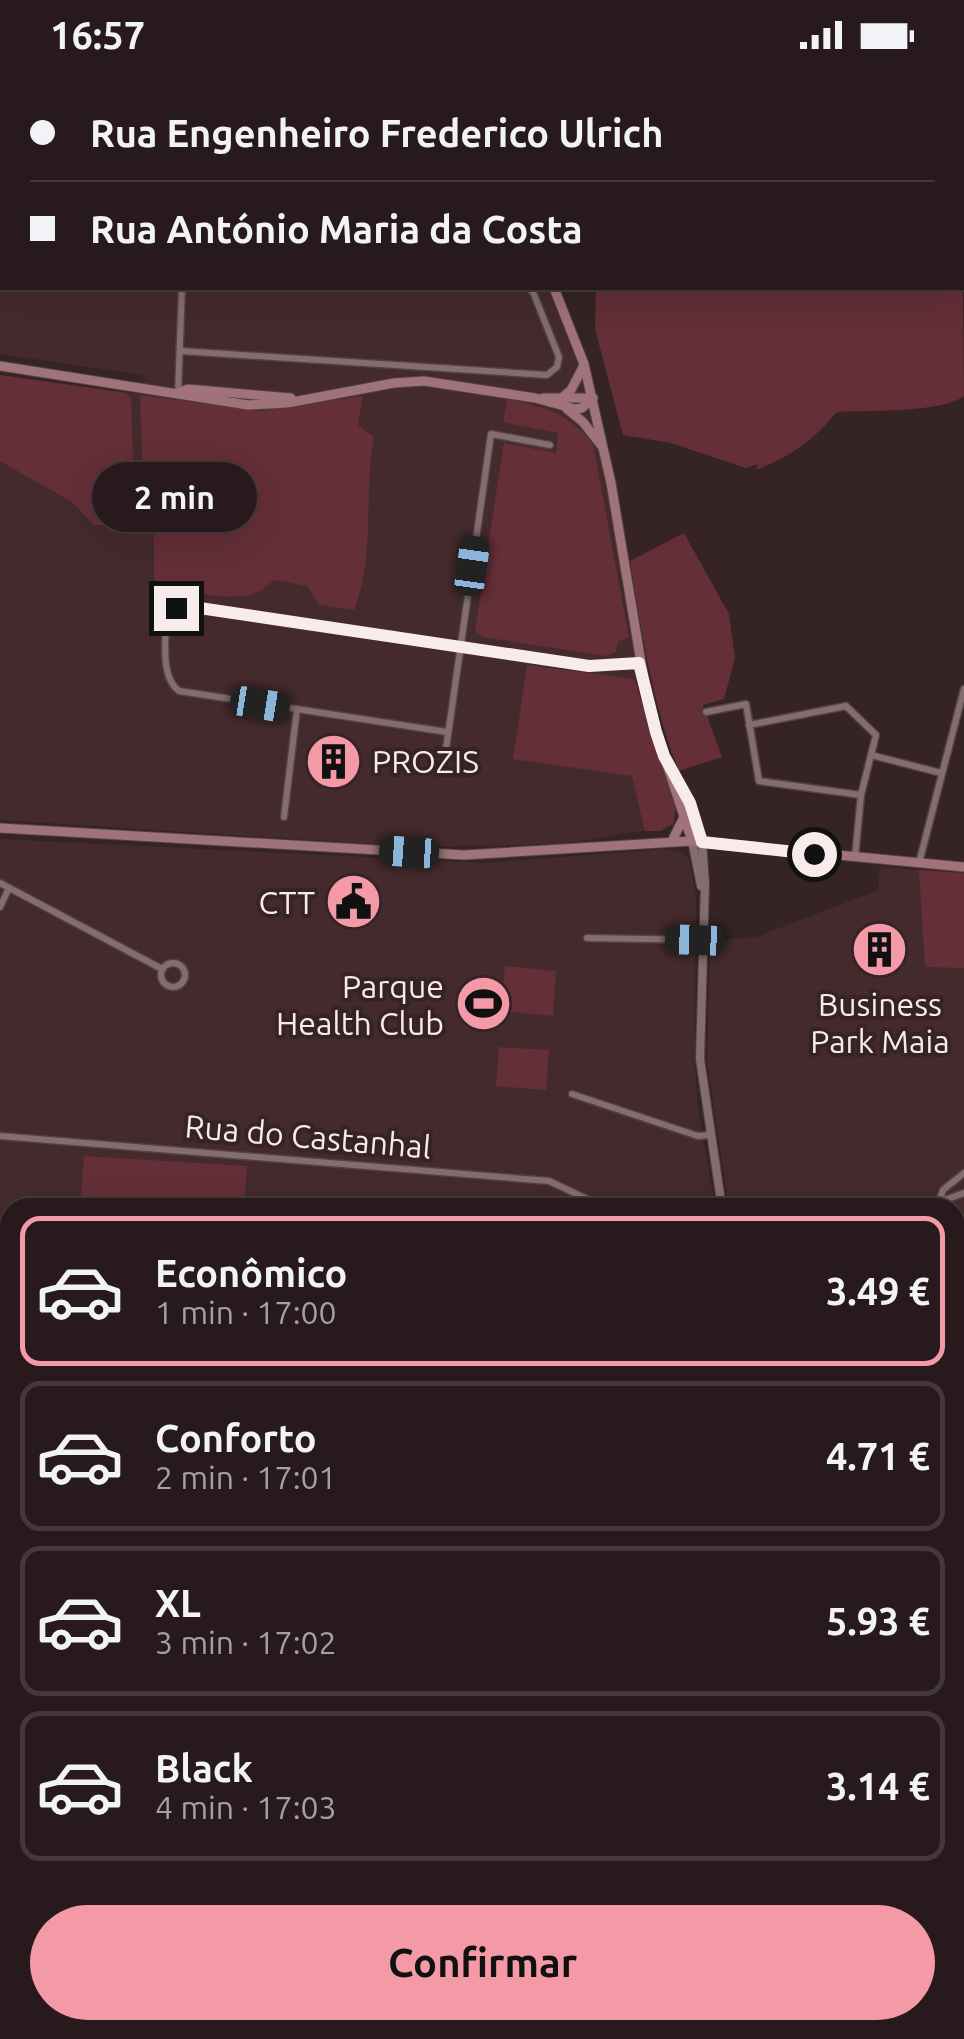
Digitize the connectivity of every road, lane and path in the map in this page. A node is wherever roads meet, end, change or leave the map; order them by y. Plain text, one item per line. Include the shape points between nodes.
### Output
1 (182, 290) edge
2 (530, 290) edge
3 (555, 290) edge
4 (181, 351) junction
5 (584, 364) junction
6 (0, 366) edge
7 (178, 392) junction
8 (593, 398) junction
9 (564, 402) junction
10 (550, 445) dead end
11 (606, 454) junction
12 (461, 648) junction
13 (639, 663) junction
14 (964, 689) edge
15 (297, 710) junction
16 (706, 712) dead end
17 (750, 725) junction
18 (448, 732) junction
19 (870, 755) junction
20 (445, 756) dead end
21 (664, 756) junction
22 (941, 773) junction
23 (861, 794) junction
24 (284, 817) dead end
25 (684, 817) junction
26 (0, 828) edge
27 (672, 841) junction
28 (697, 841) junction
29 (855, 858) junction
30 (919, 864) junction
31 (964, 867) edge
32 (0, 883) edge
33 (9, 888) junction
34 (0, 907) edge
35 (587, 938) dead end
36 (703, 940) junction
37 (162, 970) junction
38 (572, 1094) dead end
39 (710, 1135) junction
40 (0, 1136) edge
41 (964, 1173) edge
42 (585, 1198) edge
43 (720, 1198) edge
44 (940, 1198) edge

1 - 4 street
2 - 4 street via 559,357 546,375
3 - 5 main road
4 - 7 street
5 - 8 main road
5 - 9 main road
6 - 7 main road
7 - 9 main road via 304,399 424,381
8 - 9 main road via 582,408
8 - 11 main road
9 - 11 main road
10 - 12 street via 492,434
11 - 13 main road
12 - 13 street via 589,666
12 - 15 street via 186,606 171,610 167,676 173,688
12 - 18 street
13 - 21 main road
14 - 22 street via 957,736
15 - 18 street
15 - 24 street
16 - 17 street via 746,704
17 - 19 street via 846,706 876,735
17 - 23 street via 759,781
18 - 20 street
19 - 22 street
19 - 23 street
21 - 25 main road
21 - 28 main road via 690,803
22 - 30 street
23 - 29 street
25 - 27 main road
25 - 28 main road
26 - 27 main road via 475,856
27 - 28 main road
28 - 29 main road
28 - 36 street
29 - 30 main road
30 - 31 main road
32 - 33 street
33 - 34 street
33 - 37 street
35 - 36 street
36 - 39 street via 700,1059
37 - 37 street via 165,985 183,983 179,964
38 - 39 street
39 - 43 street
40 - 42 street, Rua do Castanhal via 549,1181
41 - 44 street

